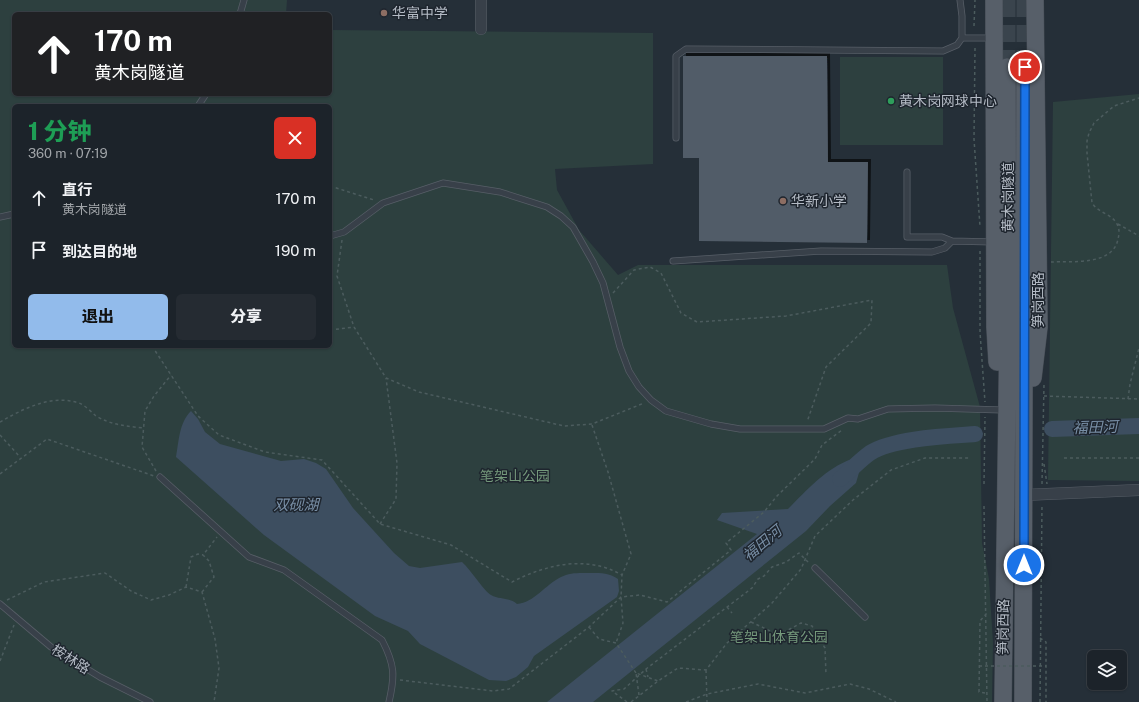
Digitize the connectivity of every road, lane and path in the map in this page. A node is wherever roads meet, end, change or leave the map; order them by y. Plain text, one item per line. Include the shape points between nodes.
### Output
1 (244, 0) edge
2 (481, 0) edge
3 (960, 0) edge
4 (975, 0) edge
5 (994, 0) edge
6 (1035, 0) edge
7 (241, 12) edge
8 (974, 26) dead end
9 (481, 29) dead end
10 (962, 38) junction
11 (994, 38) junction
12 (975, 48) dead end
13 (1007, 67) tunnel mouth
14 (1025, 67) tunnel mouth
15 (1139, 98) edge
16 (676, 138) dead end
17 (907, 172) dead end
18 (332, 187) edge
19 (383, 203) junction
20 (12, 214) edge
21 (0, 217) edge
22 (1117, 224) junction
23 (980, 227) dead end
24 (344, 232) junction
25 (332, 235) edge
26 (1139, 236) edge
27 (952, 241) junction
28 (995, 242) junction
29 (674, 261) dead end
30 (1048, 262) dead end
31 (608, 299) junction
32 (354, 327) junction
33 (1008, 327) joint
34 (1025, 327) joint
35 (332, 330) edge
36 (153, 348) edge
37 (1139, 348) edge
38 (170, 375) junction
39 (386, 378) junction
40 (1139, 399) edge
41 (651, 400) junction
42 (1128, 400) junction
43 (1002, 410) junction
44 (985, 417) dead end
45 (858, 419) junction
46 (0, 422) edge
47 (592, 424) junction
48 (143, 428) junction
49 (804, 429) junction
50 (0, 435) edge
51 (1006, 456) junction
52 (1024, 456) junction
53 (20, 457) junction
54 (971, 458) dead end
55 (1064, 458) dead end
56 (1139, 458) edge
57 (1043, 460) junction
58 (0, 474) edge
59 (160, 477) junction
60 (984, 484) dead end
61 (1139, 490) edge
62 (1045, 494) junction
63 (1024, 495) junction
64 (984, 506) dead end
65 (1005, 518) junction
66 (1024, 519) junction
67 (380, 524) junction
68 (220, 532) junction
69 (203, 555) junction
70 (805, 560) junction
71 (815, 568) joint
72 (622, 575) junction
73 (186, 587) junction
74 (202, 592) junction
75 (621, 597) junction
76 (0, 604) edge
77 (728, 607) junction
78 (732, 613) dead end
79 (986, 613) junction
80 (865, 617) dead end
81 (17, 618) junction
82 (751, 622) junction
83 (589, 627) junction
84 (1040, 638) junction
85 (616, 643) junction
86 (0, 661) edge
87 (979, 666) junction
88 (1046, 666) junction
89 (646, 669) junction
90 (706, 670) junction
91 (636, 673) junction
92 (826, 675) dead end
93 (648, 677) junction
94 (394, 679) junction
95 (658, 681) junction
96 (985, 693) junction
97 (707, 694) junction
98 (639, 696) junction
99 (150, 702) edge
100 (214, 702) edge
101 (389, 702) edge
102 (626, 702) edge
103 (631, 702) edge
104 (686, 702) edge
105 (708, 702) edge
106 (896, 702) edge
107 (987, 702) edge
108 (1003, 702) edge
109 (1023, 702) edge
110 (1040, 702) edge
111 (1046, 702) edge

1 - 7 lane
2 - 9 street
3 - 10 lane
4 - 8 path
5 - 11 main road, 笋岗西路
6 - 52 main road, 笋岗西路 via 1039,327
10 - 11 lane
10 - 16 lane via 957,46 943,51 686,49 676,56
11 - 28 main road, 笋岗西路
12 - 23 path via 974,139
13 - 33 main road, 黄木岗隧道
14 - 34 main road, 黄木岗隧道
15 - 22 path via 1114,106 1105,113 1094,123 1087,141 1092,203
17 - 27 lane via 907,237 942,237
18 - 19 path
19 - 24 lane
19 - 31 lane via 443,183 500,192 547,207 573,226 603,283
20 - 21 lane
22 - 26 path
22 - 30 path via 1119,238 1113,252 1092,260
24 - 25 lane
24 - 32 path via 337,276
27 - 28 lane
27 - 29 lane via 945,248 932,252 821,251
28 - 43 main road, 笋岗西路 via 995,327
31 - 41 lane via 629,371
31 - 49 path via 634,270 650,267 660,273 681,312 697,322 786,316 872,300 871,323 826,367
32 - 35 path
32 - 39 path
33 - 51 main road, 笋岗西路
34 - 52 main road, 笋岗西路
36 - 38 path
37 - 42 path
38 - 48 path via 145,412
38 - 67 path via 198,416 219,434 265,452 322,460
39 - 47 path via 419,392 564,426
39 - 67 path via 397,463 396,499
40 - 42 path
41 - 47 path
41 - 49 lane via 666,411 711,424 740,429
42 - 57 path via 1044,396
43 - 45 lane via 899,408
43 - 51 main road, 笋岗西路
44 - 60 path
45 - 49 lane via 848,418 824,429
45 - 75 path via 822,446 815,458 766,509 726,543 732,550 667,602 640,595
46 - 48 path via 27,407 55,400 79,403 115,425
47 - 72 path via 631,554
48 - 59 path via 142,447
50 - 53 path
51 - 65 main road, 笋岗西路
52 - 63 main road, 笋岗西路
53 - 58 path
53 - 59 path via 47,439
54 - 70 path via 925,458 891,470 853,500 815,536
55 - 56 path
57 - 62 path
57 - 62 path
59 - 68 lane
61 - 62 street
62 - 63 street
62 - 84 path
63 - 66 main road, 笋岗西路
64 - 79 path
65 - 66 main road
65 - 108 main road, 笋岗西路
66 - 109 main road, 笋岗西路
67 - 72 path via 451,545 512,582 529,573 568,563 608,567
68 - 69 path
68 - 94 lane via 248,557 284,570 382,640 389,653
69 - 73 path via 191,557
69 - 74 path via 209,561 214,577
70 - 71 path
70 - 77 path via 800,553 772,568
70 - 82 path via 801,569 772,603
71 - 80 lane
72 - 75 path
73 - 74 path
73 - 76 path via 151,600 131,591 105,572 44,582
74 - 100 path via 215,639 219,668
75 - 83 path
75 - 85 path via 623,623
76 - 81 lane, 桉林路
77 - 78 path
77 - 89 path
79 - 87 path via 980,621
79 - 96 path
81 - 86 path
81 - 99 lane, 桉林路 via 51,647 100,677
82 - 90 path via 727,643
82 - 92 path via 779,635 801,623 812,626 825,648
83 - 85 path via 599,639
83 - 94 path via 509,689 493,691
84 - 88 path via 1046,642
84 - 110 path
85 - 91 path
87 - 88 path, bridge
87 - 96 path via 979,692
88 - 111 path
89 - 93 path
89 - 102 path via 624,690 612,691
90 - 95 path via 678,668
90 - 97 path
91 - 93 path, bridge
91 - 98 path, bridge
93 - 95 path, bridge
94 - 101 lane
95 - 98 path
96 - 107 path
97 - 104 path
97 - 105 path
97 - 106 path via 758,684 805,693 850,684 869,688
98 - 103 path

